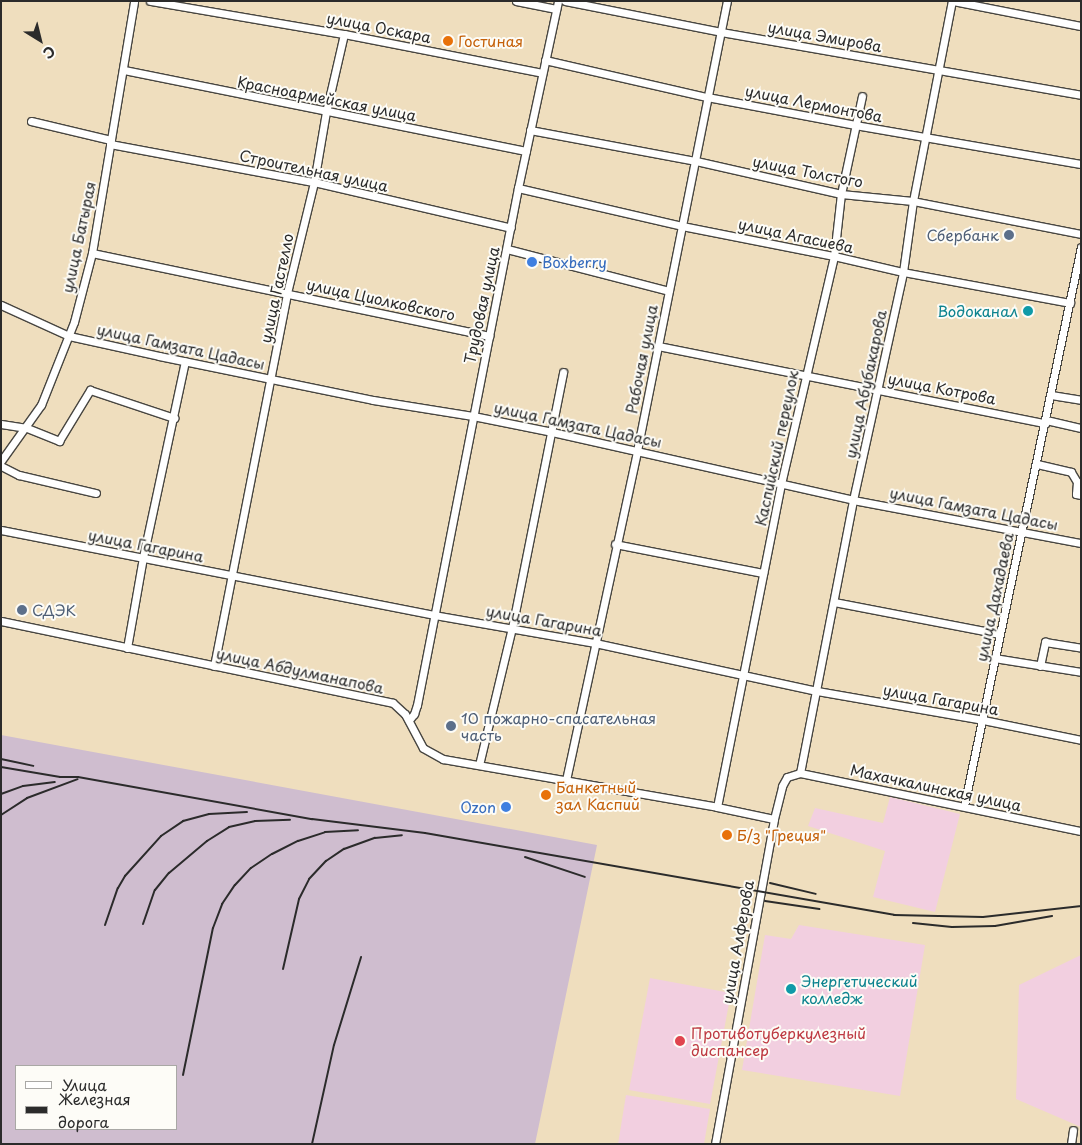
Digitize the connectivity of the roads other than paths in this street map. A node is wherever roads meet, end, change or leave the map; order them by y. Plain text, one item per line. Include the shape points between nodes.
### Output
1 (134, 1) edge
2 (150, 1) edge
3 (516, 1) edge
4 (565, 1) edge
5 (727, 1) edge
6 (953, 1) edge
7 (557, 5) edge
8 (1081, 26) edge
9 (721, 32) junction
10 (344, 34) junction
11 (545, 60) junction
12 (124, 70) junction
13 (940, 70) junction
14 (542, 73) junction
15 (1081, 95) edge
16 (707, 96) junction
17 (862, 96) dead end
18 (326, 112) junction
19 (31, 121) dead end
20 (855, 125) junction
21 (530, 130) junction
22 (927, 137) junction
23 (110, 142) junction
24 (526, 151) junction
25 (696, 161) junction
26 (1081, 164) edge
27 (314, 182) junction
28 (518, 188) junction
29 (841, 194) junction
30 (913, 201) junction
31 (682, 226) junction
32 (511, 228) junction
33 (1081, 234) edge
34 (1081, 247) edge
35 (507, 249) junction
36 (92, 252) junction
37 (834, 256) junction
38 (903, 272) junction
39 (669, 291) junction
40 (287, 294) junction
41 (1070, 303) junction
42 (1, 305) edge
43 (69, 336) junction
44 (489, 336) junction
45 (658, 346) junction
46 (185, 361) junction
47 (563, 372) dead end
48 (805, 377) junction
49 (270, 380) junction
50 (877, 390) junction
51 (1051, 395) junction
52 (1081, 400) edge
53 (473, 416) junction
54 (174, 418) junction
55 (1045, 422) junction
56 (1, 424) edge
57 (26, 428) junction
58 (1081, 428) edge
59 (552, 432) junction
60 (637, 451) junction
61 (1, 460) edge
62 (1036, 464) junction
63 (1, 466) edge
64 (781, 484) junction
65 (96, 492) dead end
66 (1081, 495) edge
67 (853, 500) junction
68 (1, 530) edge
69 (1023, 531) junction
70 (1081, 543) edge
71 (615, 544) junction
72 (143, 557) junction
73 (763, 573) junction
74 (233, 576) junction
75 (834, 602) junction
76 (434, 615) junction
77 (1, 621) edge
78 (512, 628) junction
79 (1000, 634) junction
80 (595, 643) junction
81 (127, 648) junction
82 (1081, 648) edge
83 (994, 658) junction
84 (214, 666) junction
85 (1040, 666) junction
86 (1081, 672) edge
87 (743, 674) junction
88 (817, 691) junction
89 (409, 720) junction
90 (983, 720) junction
91 (1081, 740) edge
92 (479, 765) junction
93 (800, 773) junction
94 (787, 777) joint
95 (566, 780) junction
96 (964, 806) junction
97 (717, 807) junction
98 (774, 819) junction
99 (1081, 831) edge
100 (1073, 1130) dead end
101 (715, 1144) edge
102 (1071, 1144) edge

1 - 12 street, улица Батырая
2 - 10 street, улица Оскара
3 - 7 street
4 - 9 street, улица Эмирова
5 - 9 street, Рабочая улица
6 - 8 street
6 - 13 street, улица Абубакарова
7 - 11 street, Трудовая улица
9 - 13 street, улица Эмирова
9 - 16 street, Рабочая улица
10 - 14 street, улица Оскара
10 - 18 street, улица Гастелло
11 - 14 street, Трудовая улица
11 - 16 street, улица Лермонтова
12 - 18 street, Красноармейская улица
12 - 23 street, улица Батырая
13 - 15 street, улица Эмирова
13 - 22 street, улица Абубакарова
14 - 21 street, Трудовая улица
16 - 20 street, улица Лермонтова
16 - 25 street, Рабочая улица
17 - 20 street, Каспийский переулок
18 - 24 street, Красноармейская улица
18 - 27 street, улица Гастелло
19 - 23 street, Строительная улица
20 - 22 street, улица Лермонтова
20 - 29 street, Каспийский переулок
21 - 24 street, Трудовая улица
21 - 25 street, улица Толстого
22 - 26 street, улица Лермонтова
22 - 30 street, улица Абубакарова
23 - 27 street, Строительная улица
23 - 36 street, улица Батырая
24 - 28 street, Трудовая улица
25 - 29 street, улица Толстого
25 - 31 street, Рабочая улица
27 - 32 street, Строительная улица
27 - 40 street, улица Гастелло
28 - 31 street, улица Агасиева
28 - 32 street, Трудовая улица
29 - 30 street, улица Толстого
29 - 37 street, Каспийский переулок
30 - 33 street, улица Толстого
30 - 38 street, улица Абубакарова
31 - 37 street, улица Агасиева
31 - 39 street, Рабочая улица
32 - 35 street, Трудовая улица
34 - 41 street, улица Дахадаева
35 - 39 street
35 - 44 street, Трудовая улица
36 - 40 street, улица Циолковского
36 - 43 street, улица Батырая
37 - 38 street, улица Агасиева
37 - 48 street, Каспийский переулок
38 - 41 street, улица Агасиева
38 - 50 street, улица Абубакарова
39 - 45 street, Рабочая улица
40 - 44 street, улица Циолковского
40 - 49 street, улица Гастелло
41 - 51 street, улица Дахадаева
42 - 43 street, улица Гамзата Цадасы
43 - 46 street, улица Гамзата Цадасы
43 - 57 street, улица Батырая via 45,398
44 - 53 street, Трудовая улица
45 - 48 street, улица Котрова
45 - 60 street, Рабочая улица
46 - 49 street, улица Гамзата Цадасы
46 - 54 street
47 - 59 street
48 - 50 street, улица Котрова
48 - 64 street, Каспийский переулок
49 - 53 street, улица Гамзата Цадасы
49 - 74 street, улица Гастелло
50 - 55 street, улица Котрова
50 - 67 street, улица Абубакарова
51 - 52 street
51 - 55 street, улица Дахадаева
53 - 59 street, улица Гамзата Цадасы
53 - 76 street, Трудовая улица
54 - 57 street via 90,390 59,441
54 - 72 street
55 - 58 street, улица Котрова
55 - 62 street, улица Дахадаева
56 - 57 street
57 - 61 street, улица Батырая
59 - 60 street, улица Гамзата Цадасы
59 - 78 street
60 - 64 street, улица Гамзата Цадасы
60 - 71 street, Рабочая улица
62 - 66 street via 1071,472 1077,482 1076,494
62 - 69 street, улица Дахадаева
63 - 65 street via 19,475
64 - 67 street, улица Гамзата Цадасы
64 - 73 street, Каспийский переулок
67 - 69 street, улица Гамзата Цадасы
67 - 75 street, улица Абубакарова
68 - 72 street, улица Гагарина
69 - 70 street, улица Гамзата Цадасы
69 - 79 street, улица Дахадаева
71 - 73 street
71 - 80 street, Рабочая улица
72 - 74 street, улица Гагарина
72 - 81 street
73 - 87 street, Каспийский переулок
74 - 76 street, улица Гагарина
74 - 84 street, улица Гастелло
75 - 79 street
75 - 88 street, улица Абубакарова
76 - 78 street, улица Гагарина
76 - 89 street, Трудовая улица via 417,705
77 - 81 street, улица Абдулманапова
78 - 80 street, улица Гагарина
78 - 92 street
79 - 83 street, улица Дахадаева
80 - 87 street, улица Гагарина
80 - 95 street, Рабочая улица
81 - 84 street, улица Абдулманапова
82 - 85 street via 1044,642
83 - 85 street
83 - 90 street, улица Дахадаева
84 - 89 street, улица Абдулманапова via 382,700 400,707
85 - 86 street
87 - 88 street, улица Гагарина
87 - 97 street, Каспийский переулок
88 - 90 street, улица Гагарина
88 - 93 street, улица Абубакарова
89 - 92 street, улица Абдулманапова via 422,748 443,759
90 - 91 street, улица Гагарина
90 - 96 street, улица Дахадаева
92 - 95 street, улица Абдулманапова
93 - 94 street, Махачкалинская улица
93 - 96 street, Махачкалинская улица
94 - 98 street, улица Алферова
95 - 97 street, улица Абдулманапова
96 - 99 street, Махачкалинская улица
97 - 98 street, улица Абдулманапова
98 - 101 street, улица Алферова
100 - 102 street

